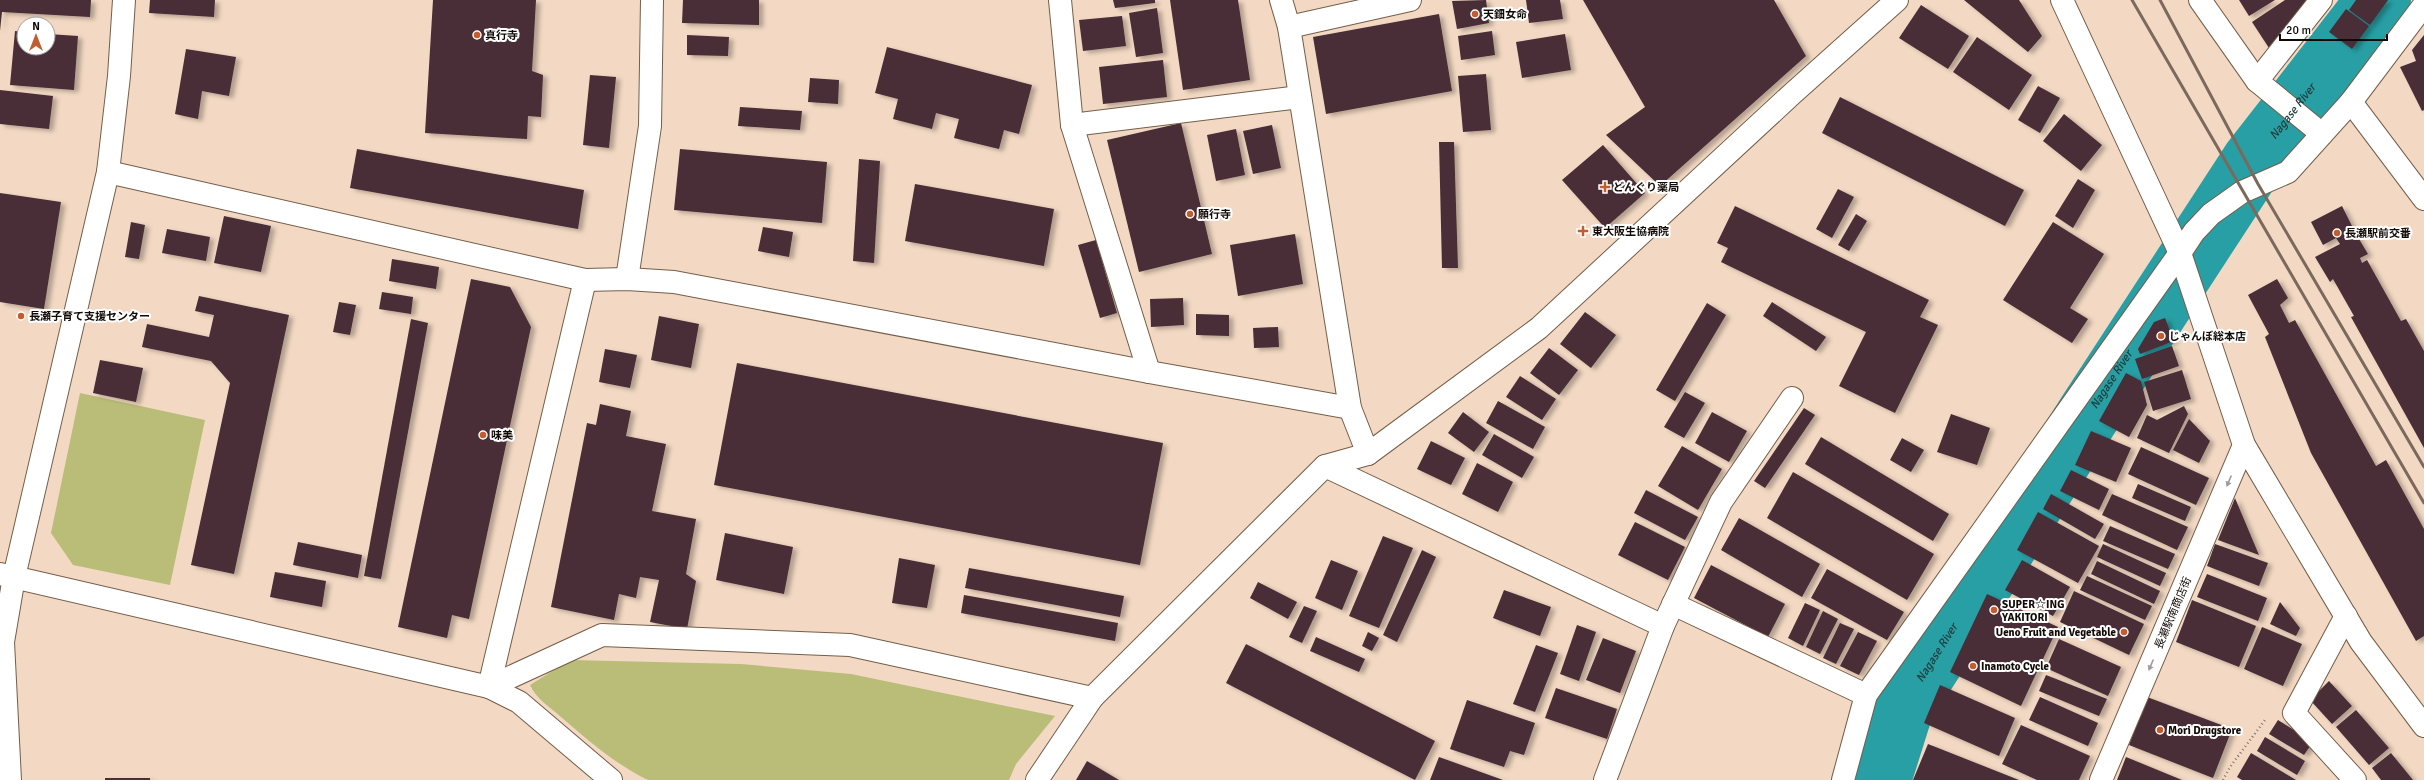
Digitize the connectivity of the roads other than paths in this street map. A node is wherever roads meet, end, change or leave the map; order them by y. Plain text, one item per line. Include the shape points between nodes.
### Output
1 (124, 0) edge
2 (652, 0) edge
3 (1060, 0) edge
4 (1281, 0) edge
5 (1410, 0) edge
6 (1897, 0) edge
7 (2062, 0) edge
8 (2200, 0) edge
9 (2321, 0) edge
10 (2424, 5) edge
11 (1289, 27) junction
12 (2257, 81) junction
13 (1300, 97) junction
14 (2350, 102) junction
15 (1072, 125) junction
16 (2322, 134) junction
17 (108, 172) junction
18 (2424, 199) edge
19 (2180, 253) junction
20 (628, 279) junction
21 (585, 280) junction
22 (1149, 372) junction
23 (1792, 398) dead end
24 (1350, 408) junction
25 (2244, 445) junction
26 (1368, 454) junction
27 (1326, 466) junction
28 (7, 575) edge
29 (1673, 604) junction
30 (2346, 616) junction
31 (1663, 626) junction
32 (489, 687) junction
33 (1866, 695) junction
34 (1092, 698) junction
35 (2424, 726) edge
36 (10, 780) edge
37 (611, 780) edge
38 (1037, 780) edge
39 (1605, 780) edge
40 (1843, 780) edge
41 (2101, 780) edge
42 (2354, 780) edge

1 - 17 street via 119,76
2 - 20 street via 650,126
3 - 15 street
4 - 11 street
5 - 11 street
6 - 26 street via 1539,328
7 - 19 street
8 - 12 street
9 - 12 street
10 - 14 street
11 - 13 street
12 - 16 street
13 - 15 street
13 - 24 street
14 - 16 street
14 - 18 street
15 - 22 street
16 - 19 street via 2288,172 2242,192 2211,214 2194,232
17 - 21 street
17 - 28 street
19 - 25 street
19 - 33 street
20 - 21 street
20 - 22 street via 674,282
21 - 32 street
22 - 24 street
23 - 29 street via 1720,502
24 - 26 street
25 - 30 street
25 -> 41 street, 長瀬駅南商店街
26 - 27 street
27 - 31 street
27 - 34 street
28 - 32 street
28 - 36 street via 3,642
29 - 31 street
29 - 33 street
30 - 35 street via 2361,642
30 - 42 street via 2294,713
31 - 39 street
32 - 34 street via 602,635 850,645
32 - 37 street via 519,702
33 - 40 street
34 - 38 street

